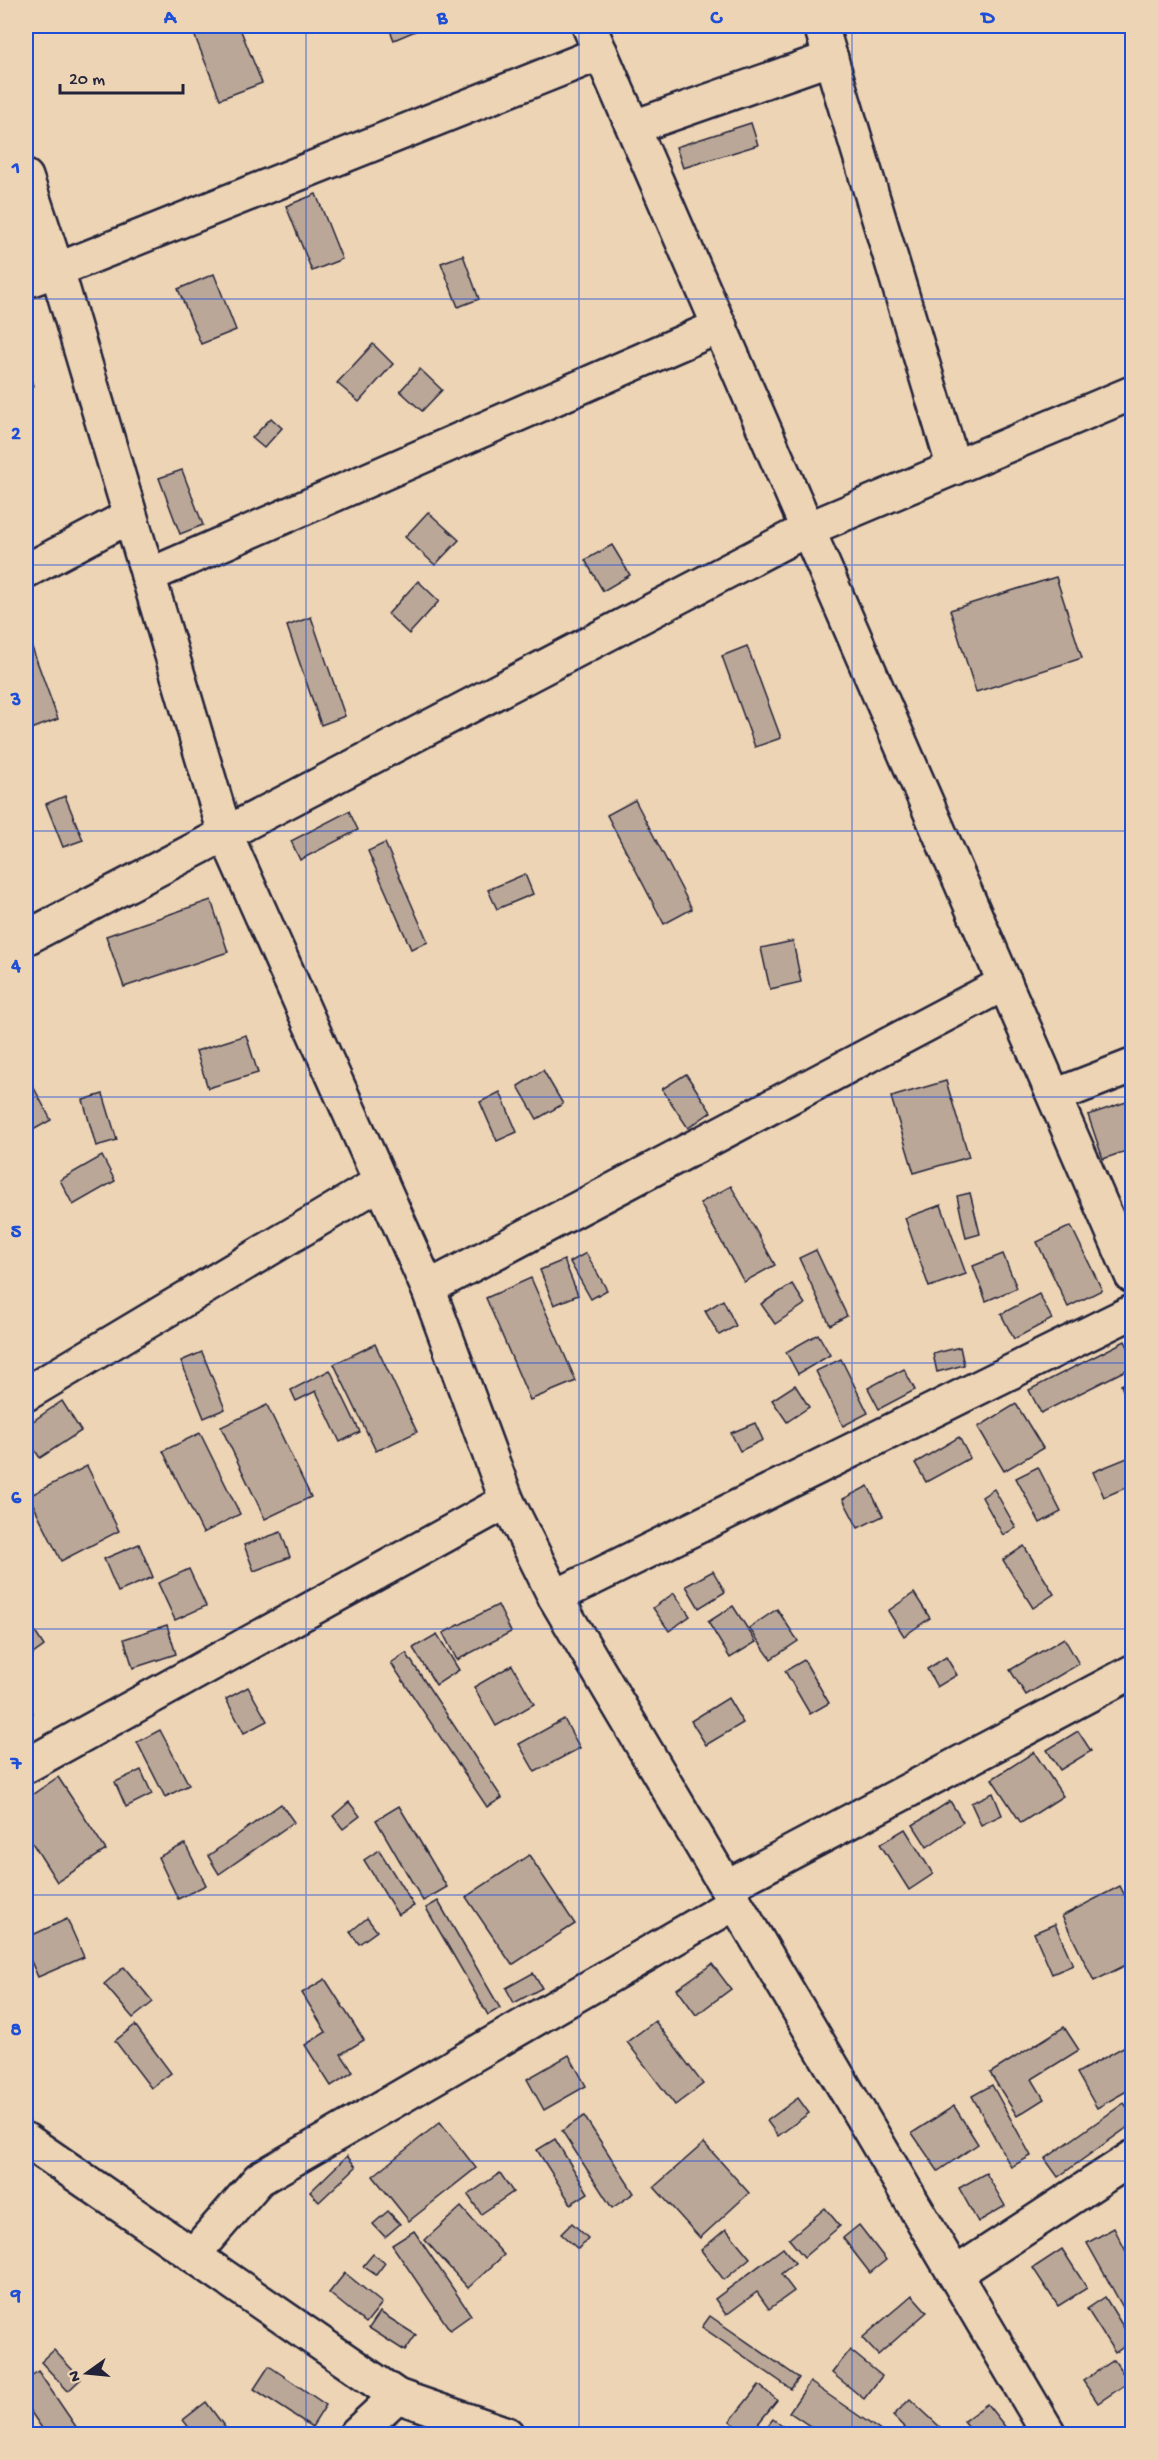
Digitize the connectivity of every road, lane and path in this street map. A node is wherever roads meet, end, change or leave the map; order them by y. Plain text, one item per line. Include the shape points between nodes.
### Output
1 (821, 26) edge
2 (595, 39) edge
3 (831, 58) junction
4 (634, 127) junction
5 (26, 177) edge
6 (57, 270) junction
7 (26, 281) edge
8 (720, 326) junction
9 (1132, 393) edge
10 (954, 468) junction
11 (130, 516) junction
12 (808, 529) junction
13 (26, 570) edge
14 (148, 576) junction
15 (225, 833) junction
16 (26, 938) edge
17 (1005, 983) junction
18 (1132, 1066) edge
19 (1055, 1096) junction
20 (381, 1182) junction
21 (1132, 1276) edge
22 (428, 1288) junction
23 (1132, 1312) edge
24 (26, 1394) edge
25 (507, 1501) junction
26 (555, 1597) junction
27 (1132, 1672) edge
28 (26, 1767) edge
29 (731, 1895) junction
30 (26, 2140) edge
31 (1132, 2158) edge
32 (193, 2255) junction
33 (954, 2274) junction
34 (397, 2396) junction
35 (356, 2434) edge
36 (507, 2434) edge
37 (1049, 2434) edge

1 - 3 street
2 - 4 street
2 - 6 street
3 - 4 street
3 - 10 street
4 - 8 street
5 - 6 street
6 - 7 street
6 - 11 street
8 - 12 street
8 - 14 street
9 - 10 street
10 - 12 street
11 - 13 street
11 - 14 street
12 - 15 street
12 - 17 street
14 - 15 street
15 - 16 street
15 - 20 street
17 - 19 street
17 - 22 street
18 - 19 street
19 - 21 street
20 - 22 street
20 - 24 street
22 - 25 street
23 - 26 street
25 - 26 street
25 - 28 street
26 - 29 street
27 - 29 street
29 - 32 street via 259,2179
29 - 33 street
30 - 32 street
31 - 33 street
32 - 34 street
33 - 37 street
34 - 35 street
34 - 36 street

